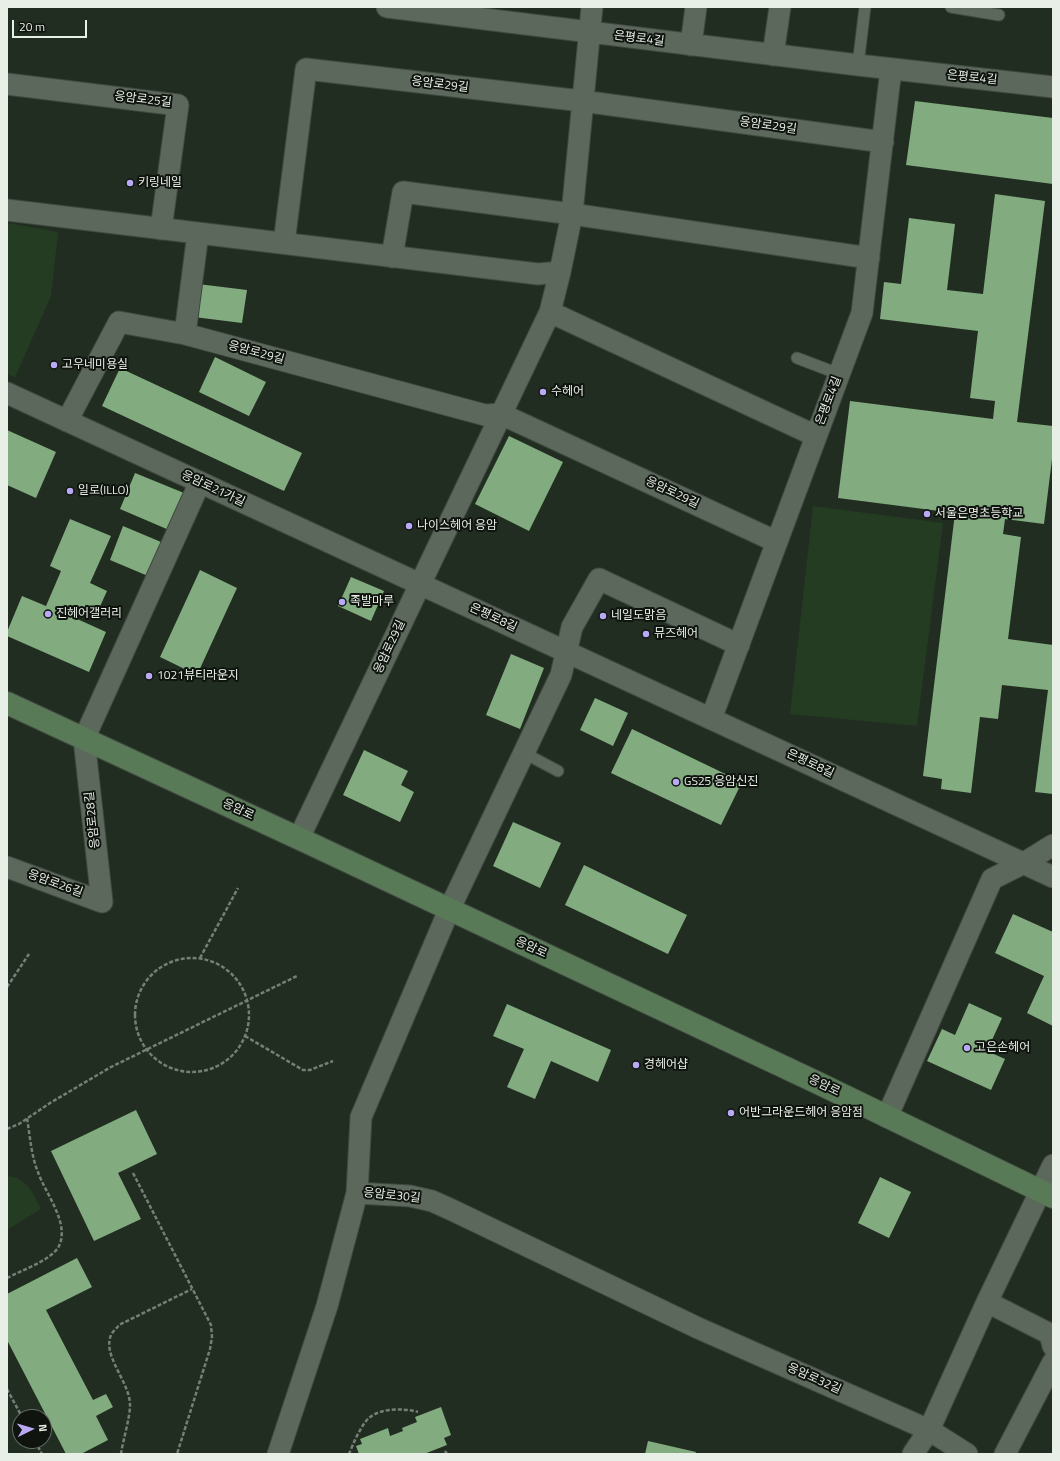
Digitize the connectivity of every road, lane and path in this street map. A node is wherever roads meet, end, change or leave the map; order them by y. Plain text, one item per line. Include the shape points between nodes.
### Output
1 (387, 7) edge
2 (592, 7) edge
3 (696, 7) edge
4 (780, 7) edge
5 (865, 7) edge
6 (951, 7) edge
7 (999, 15) dead end
8 (589, 32) junction
9 (691, 45) junction
10 (772, 55) junction
11 (858, 65) junction
12 (891, 69) junction
13 (7, 84) edge
14 (1053, 87) edge
15 (582, 101) junction
16 (883, 142) junction
17 (7, 210) edge
18 (572, 214) junction
19 (161, 229) junction
20 (198, 233) junction
21 (284, 244) junction
22 (392, 257) junction
23 (868, 258) junction
24 (560, 272) junction
25 (550, 312) junction
26 (185, 334) junction
27 (797, 358) dead end
28 (839, 374) junction
29 (7, 393) edge
30 (501, 414) junction
31 (67, 421) junction
32 (816, 436) junction
33 (200, 482) junction
34 (777, 542) junction
35 (420, 584) junction
36 (739, 645) junction
37 (566, 652) junction
38 (7, 703) edge
39 (711, 719) junction
40 (84, 739) junction
41 (524, 753) junction
42 (558, 770) dead end
43 (299, 838) junction
44 (1053, 845) edge
45 (1024, 863) junction
46 (7, 867) edge
47 (1053, 877) edge
48 (238, 888) dead end
49 (102, 902) joint
50 (450, 910) junction
51 (29, 954) dead end
52 (200, 958) junction
53 (297, 976) dead end
54 (7, 987) edge
55 (247, 1000) junction
56 (245, 1036) junction
57 (147, 1049) junction
58 (333, 1061) dead end
59 (887, 1116) junction
60 (27, 1118) junction
61 (7, 1129) edge
62 (1053, 1166) edge
63 (133, 1173) dead end
64 (358, 1192) junction
65 (1047, 1194) edge
66 (7, 1278) edge
67 (192, 1288) junction
68 (987, 1302) junction
69 (698, 1328) joint
70 (1053, 1346) edge
71 (1053, 1362) edge
72 (7, 1389) edge
73 (18, 1409) edge
74 (418, 1412) dead end
75 (929, 1430) junction
76 (121, 1454) edge
77 (177, 1454) edge
78 (278, 1454) edge
79 (349, 1454) edge
80 (914, 1454) edge
81 (967, 1454) edge
82 (1005, 1454) edge

1 - 8 street, 은평로4길
2 - 8 street, 응암로29길
3 - 9 street
4 - 10 street
5 - 11 lane
6 - 7 lane
8 - 9 street, 은평로4길
8 - 15 street, 응암로29길
9 - 10 street, 은평로4길
10 - 11 street, 은평로4길
11 - 12 street, 은평로4길
12 - 14 street, 은평로4길
12 - 16 street, 은평로4길
13 - 19 street, 응암로25길 via 178,105
15 - 16 street, 응암로29길
15 - 18 street, 응암로29길
15 - 21 street, 응암로29길 via 306,70
16 - 23 street, 은평로4길
17 - 19 street
18 - 22 street via 403,192
18 - 23 street
18 - 24 street, 응암로29길
19 - 20 street
20 - 21 street
20 - 26 street
21 - 22 street
22 - 24 street via 538,274
23 - 28 street, 은평로4길 via 862,313
24 - 25 street, 응암로29길
25 - 30 street, 응암로29길
25 - 32 street
26 - 30 street, 응암로29길 via 485,415
26 - 31 street, 응암로29길 via 118,322
27 - 28 lane
28 - 32 street, 은평로4길
29 - 31 street, 응암로21가길
30 - 34 street, 응암로29길
30 - 35 street, 응암로29길
31 - 33 street, 응암로21가길
32 - 34 street, 은평로4길
33 - 35 street, 응암로21가길
33 - 40 street
34 - 36 street, 은평로4길
35 - 37 street, 은평로8길
35 - 43 street, 응암로29길
36 - 37 street via 599,578 572,627
36 - 39 street, 은평로4길
37 - 39 street, 은평로8길
37 - 41 street, 응암로30길 via 561,675
38 - 40 main road, 응암로
39 - 45 street, 은평로8길
40 - 43 main road, 응암로
40 - 49 street, 응암로28길
41 - 42 lane
41 - 50 street, 응암로30길
43 - 50 main road, 응암로
44 - 45 street
45 - 47 street, 은평로8길
45 - 59 street via 992,879
46 - 49 street, 응암로26길
48 - 52 path
50 - 59 main road, 응암로
50 - 64 street, 응암로30길 via 361,1117
51 - 54 path
52 - 55 path via 217,963 232,973
52 - 57 path via 180,958 162,966 147,979 138,996 135,1016 138,1035
53 - 55 path
55 - 56 path via 249,1022
55 - 57 path
56 - 57 path via 234,1054 220,1065 202,1072 182,1072 164,1065
56 - 58 path via 303,1070 310,1070
57 - 60 path via 71,1089
59 - 65 main road, 응암로
60 - 61 path
60 - 66 path via 38,1173 60,1221 61,1233 59,1246 52,1255
62 - 65 street
63 - 67 path
64 - 69 street, 응암로30길 via 410,1196 432,1201
64 - 78 street via 327,1306
65 - 68 street
67 - 76 path via 119,1325 112,1333 110,1351 128,1392 130,1405
67 - 77 path via 211,1325 212,1337
68 - 70 street via 1050,1334
68 - 75 street
69 - 75 street, 응암로32길
71 - 82 street
72 - 73 path
74 - 79 path via 395,1409 369,1418 355,1439
75 - 80 street
75 - 81 street, 응암로32길

